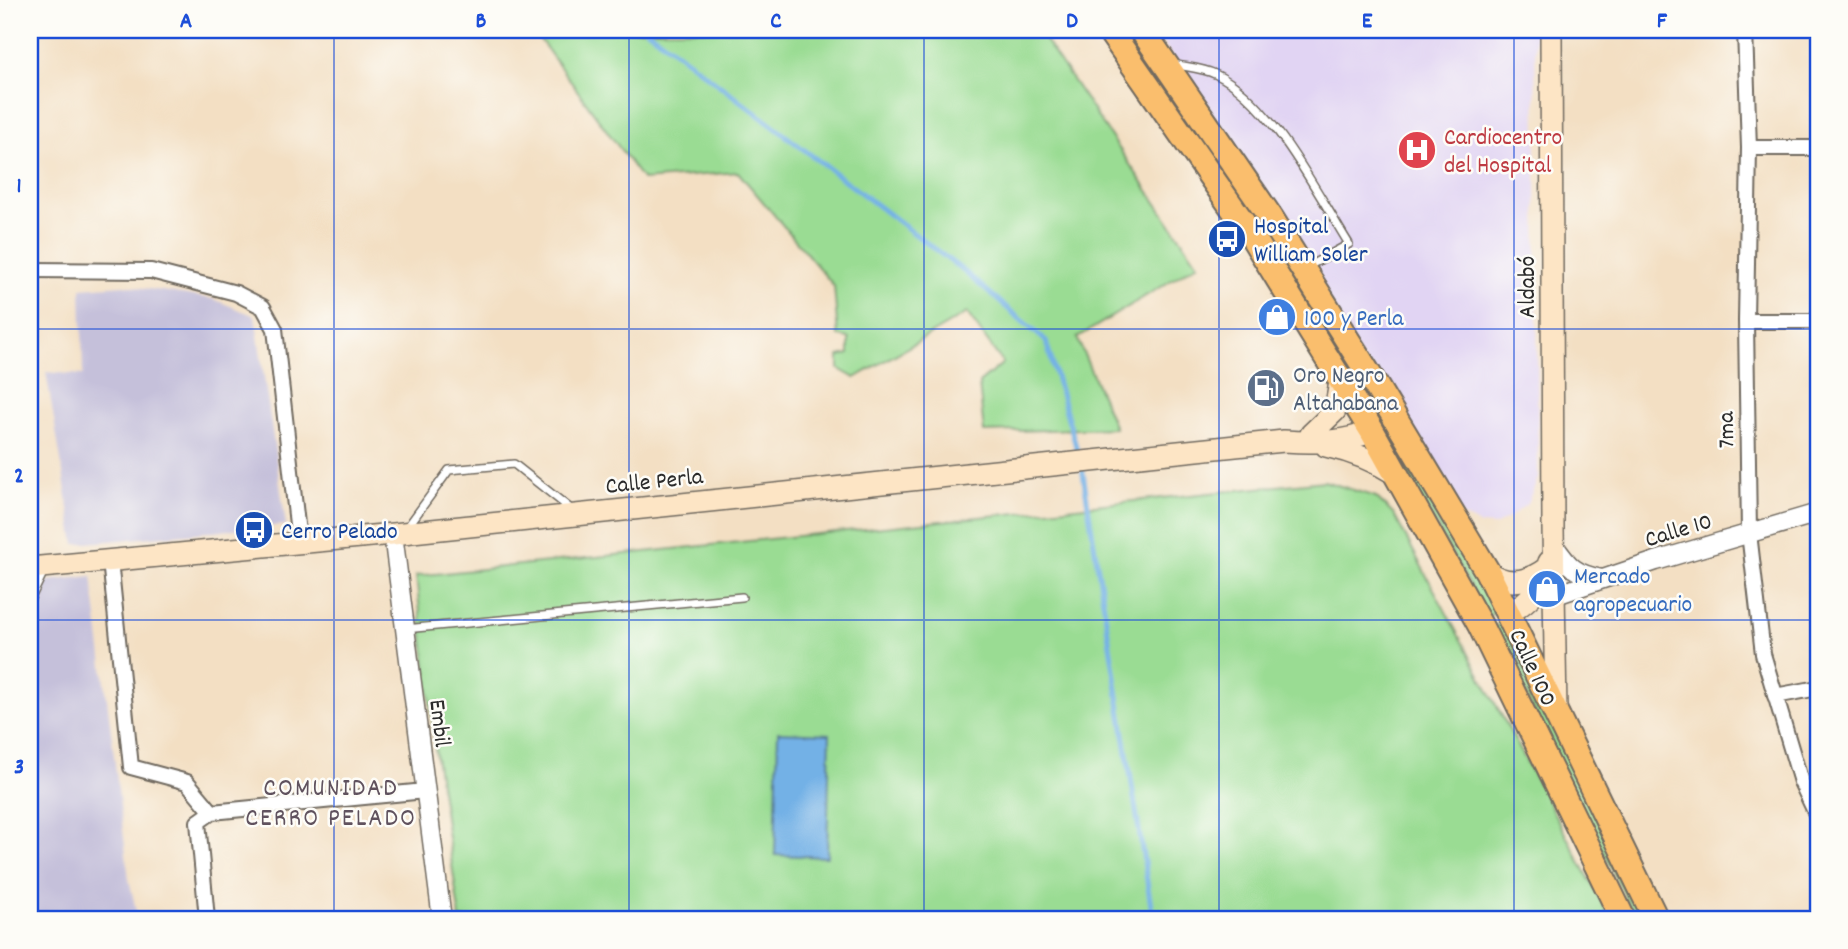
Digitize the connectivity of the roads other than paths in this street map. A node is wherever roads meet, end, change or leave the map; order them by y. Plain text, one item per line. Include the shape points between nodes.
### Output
1 (1108, 30) edge
2 (1551, 30) edge
3 (1745, 30) edge
4 (1147, 32) edge
5 (1164, 62) junction
6 (1749, 148) junction
7 (1818, 148) edge
8 (30, 270) edge
9 (1304, 270) junction
10 (1746, 321) junction
11 (1818, 321) edge
12 (1340, 382) junction
13 (1397, 422) junction
14 (1372, 431) junction
15 (1311, 438) junction
16 (1397, 475) junction
17 (1818, 513) edge
18 (579, 514) junction
19 (398, 533) junction
20 (1749, 533) junction
21 (299, 542) junction
22 (1553, 545) junction
23 (110, 560) junction
24 (38, 567) edge
25 (1548, 567) junction
26 (1487, 571) junction
27 (1602, 579) junction
28 (1553, 596) junction
29 (742, 597) dead end
30 (30, 600) edge
31 (1510, 614) junction
32 (1480, 625) junction
33 (404, 629) junction
34 (1818, 688) edge
35 (1775, 696) junction
36 (1556, 714) junction
37 (425, 791) junction
38 (212, 812) junction
39 (1818, 818) edge
40 (207, 919) edge
41 (442, 919) edge
42 (1623, 919) edge
43 (1656, 919) edge

1 - 12 highway, Calle 100 via 1250,233
2 - 22 main road, Aldabó
3 - 6 street, 7ma
4 - 5 highway, Calle 100
5 - 9 highway, Calle 100
5 - 9 lane via 1214,73 1247,95 1290,150 1349,244
6 - 7 street
6 - 10 street, 7ma
8 - 21 street via 150,271 236,293 263,307 275,329
9 - 13 highway, Calle 100
10 - 11 street
10 - 20 street, 7ma
12 - 14 highway, Calle 100
12 - 15 main road via 1335,411
13 - 14 highway
13 - 26 highway, Calle 100
14 - 15 main road, Calle Perla via 1356,437
14 - 16 highway, Calle 100
15 - 16 main road via 1376,461
15 - 18 main road, Calle Perla
16 - 32 highway, Calle 100
17 - 20 street, Calle 10
18 - 19 main road, Calle Perla
18 - 19 lane via 514,464 449,470
19 - 21 main road, Calle Perla
19 - 33 street, Embil
20 - 27 street, Calle 10
20 - 35 street, 7ma via 1763,653
21 - 23 main road, Calle Perla
22 - 25 main road, Aldabó
22 - 27 street via 1580,575
22 - 28 main road, Aldabó
23 - 24 main road, Calle Perla
23 - 38 street via 131,768 187,782
24 - 30 lane
25 - 26 main road via 1520,581 1504,581
25 - 31 main road, Aldabó via 1533,597
26 - 31 highway, Calle 100
27 - 28 street, Calle 10
28 - 31 main road
28 - 36 main road, Aldabó
29 - 33 lane
31 - 32 highway
31 - 36 highway, Calle 100
32 - 42 highway, Calle 100
33 - 37 street, Embil
34 - 35 street
35 - 39 street, 7ma via 1801,782
36 - 43 highway, Calle 100
37 - 38 street
37 - 41 street, Embil
38 - 40 street via 198,822

